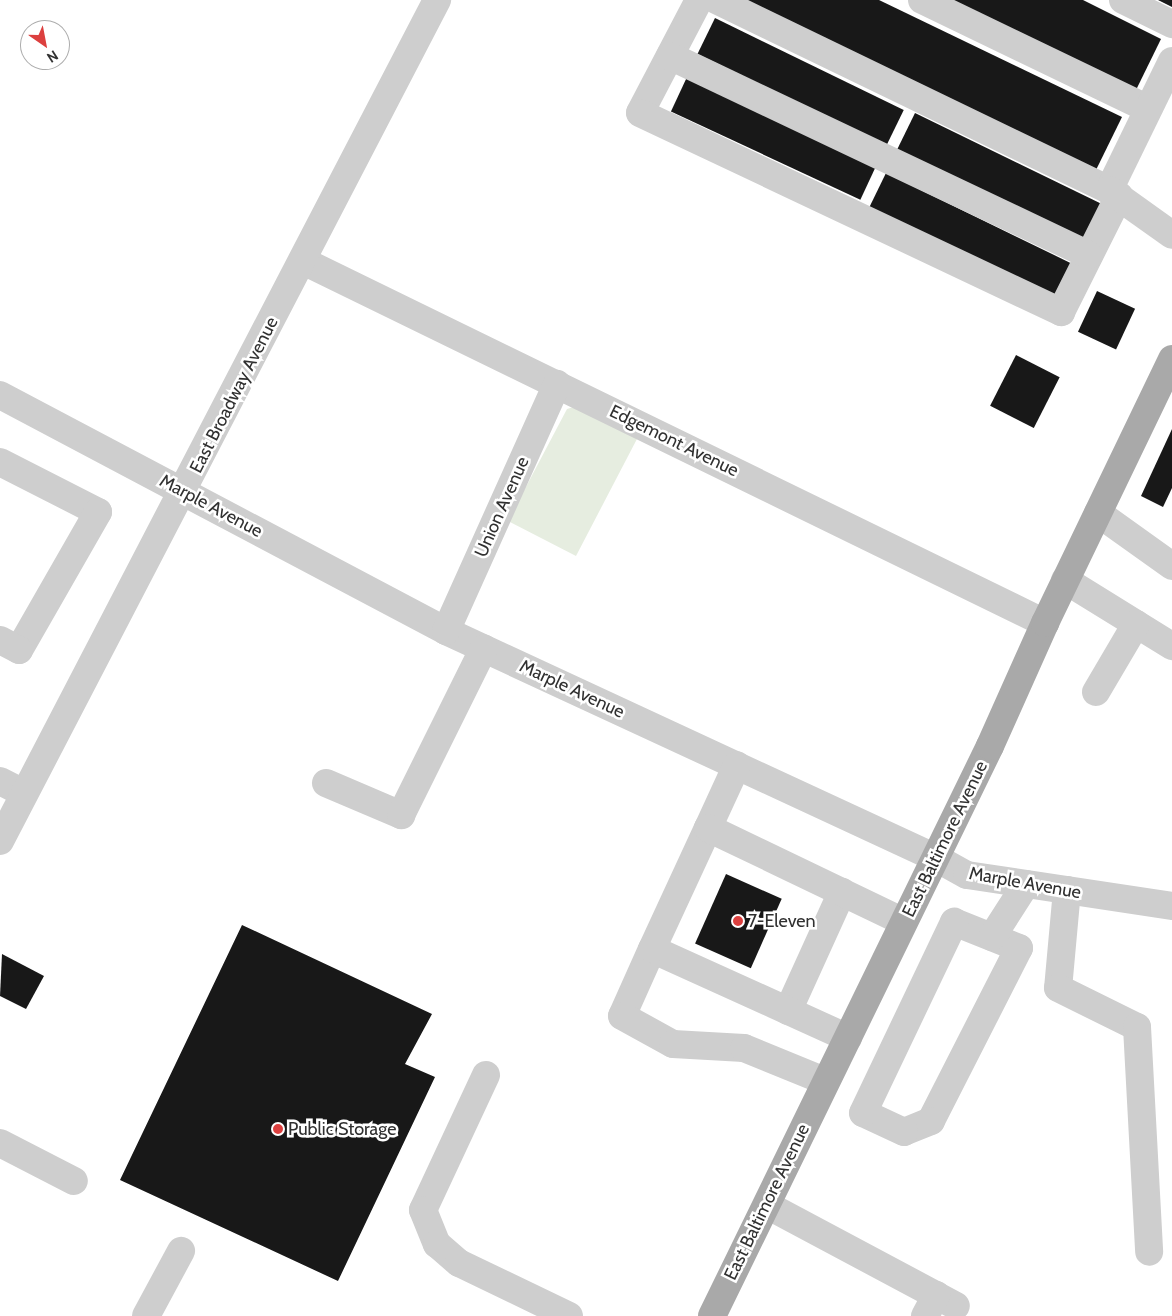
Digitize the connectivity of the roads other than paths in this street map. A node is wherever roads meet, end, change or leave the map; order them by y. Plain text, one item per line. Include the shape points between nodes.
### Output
1 (437, 0) edge
2 (699, 0) edge
3 (716, 0) edge
4 (922, 0) edge
5 (1123, 0) edge
6 (1172, 24) edge
7 (670, 56) junction
8 (1172, 61) edge
9 (1148, 109) junction
10 (1114, 193) junction
11 (1172, 235) edge
12 (1089, 255) junction
13 (303, 261) junction
14 (1172, 358) edge
15 (557, 384) junction
16 (0, 395) edge
17 (0, 462) edge
18 (184, 491) junction
19 (1098, 513) junction
20 (1172, 566) edge
21 (1065, 580) junction
22 (1045, 623) junction
23 (1136, 624) junction
24 (446, 631) junction
25 (0, 640) edge
26 (1172, 646) edge
27 (484, 648) junction
28 (1096, 692) dead end
29 (737, 765) junction
30 (0, 781) edge
31 (326, 783) dead end
32 (24, 793) junction
33 (708, 828) junction
34 (0, 841) edge
35 (936, 858) junction
36 (1026, 884) junction
37 (1067, 890) junction
38 (842, 892) junction
39 (1172, 906) edge
40 (904, 922) junction
41 (992, 936) junction
42 (652, 949) junction
43 (788, 1011) junction
44 (848, 1038) junction
45 (486, 1074) dead end
46 (825, 1081) junction
47 (0, 1143) edge
48 (74, 1181) dead end
49 (767, 1205) junction
50 (181, 1251) dead end
51 (1149, 1252) dead end
52 (939, 1306) edge
53 (146, 1316) edge
54 (569, 1316) edge
55 (712, 1316) edge

1 - 13 street, East Broadway Avenue
2 - 7 street
3 - 10 street
4 - 9 street
5 - 6 street
7 - 12 street
7 - 12 street via 640,113 1061,312
8 - 9 street
9 - 10 street
10 - 11 street
10 - 12 street
13 - 15 street, Edgemont Avenue
13 - 18 street, East Broadway Avenue
14 - 19 main road, East Baltimore Avenue
15 - 22 street, Edgemont Avenue
15 - 24 street, Union Avenue
16 - 18 street, Marple Avenue
17 - 25 street via 98,512 19,650
18 - 24 street, Marple Avenue
18 - 32 street, East Broadway Avenue
19 - 20 street
19 - 21 main road, East Baltimore Avenue
21 - 22 main road, East Baltimore Avenue
21 - 23 street
22 - 35 main road, East Baltimore Avenue
23 - 26 street
23 - 28 street
24 - 27 street, Marple Avenue
27 - 29 street, Marple Avenue
27 - 31 street via 401,815
29 - 33 street
29 - 35 street, Marple Avenue
30 - 32 street
32 - 34 street, East Broadway Avenue
33 - 38 street
33 - 42 street
35 - 36 street, Marple Avenue via 967,875
35 - 40 main road, East Baltimore Avenue
36 - 37 street, Marple Avenue
36 - 41 street
37 - 39 street, Marple Avenue
37 - 51 street via 1058,988 1137,1027
38 - 40 street
38 - 43 street
40 - 44 main road, East Baltimore Avenue
41 - 41 street via 954,922 864,1113 904,1132 931,1121 1019,948
42 - 43 street
42 - 46 street via 622,1016 673,1044 744,1048
43 - 44 street
44 - 46 main road, East Baltimore Avenue
45 - 54 street via 423,1210 436,1244 459,1263
46 - 49 main road, East Baltimore Avenue
47 - 48 street
49 - 52 street
49 - 55 main road, East Baltimore Avenue
50 - 53 street

